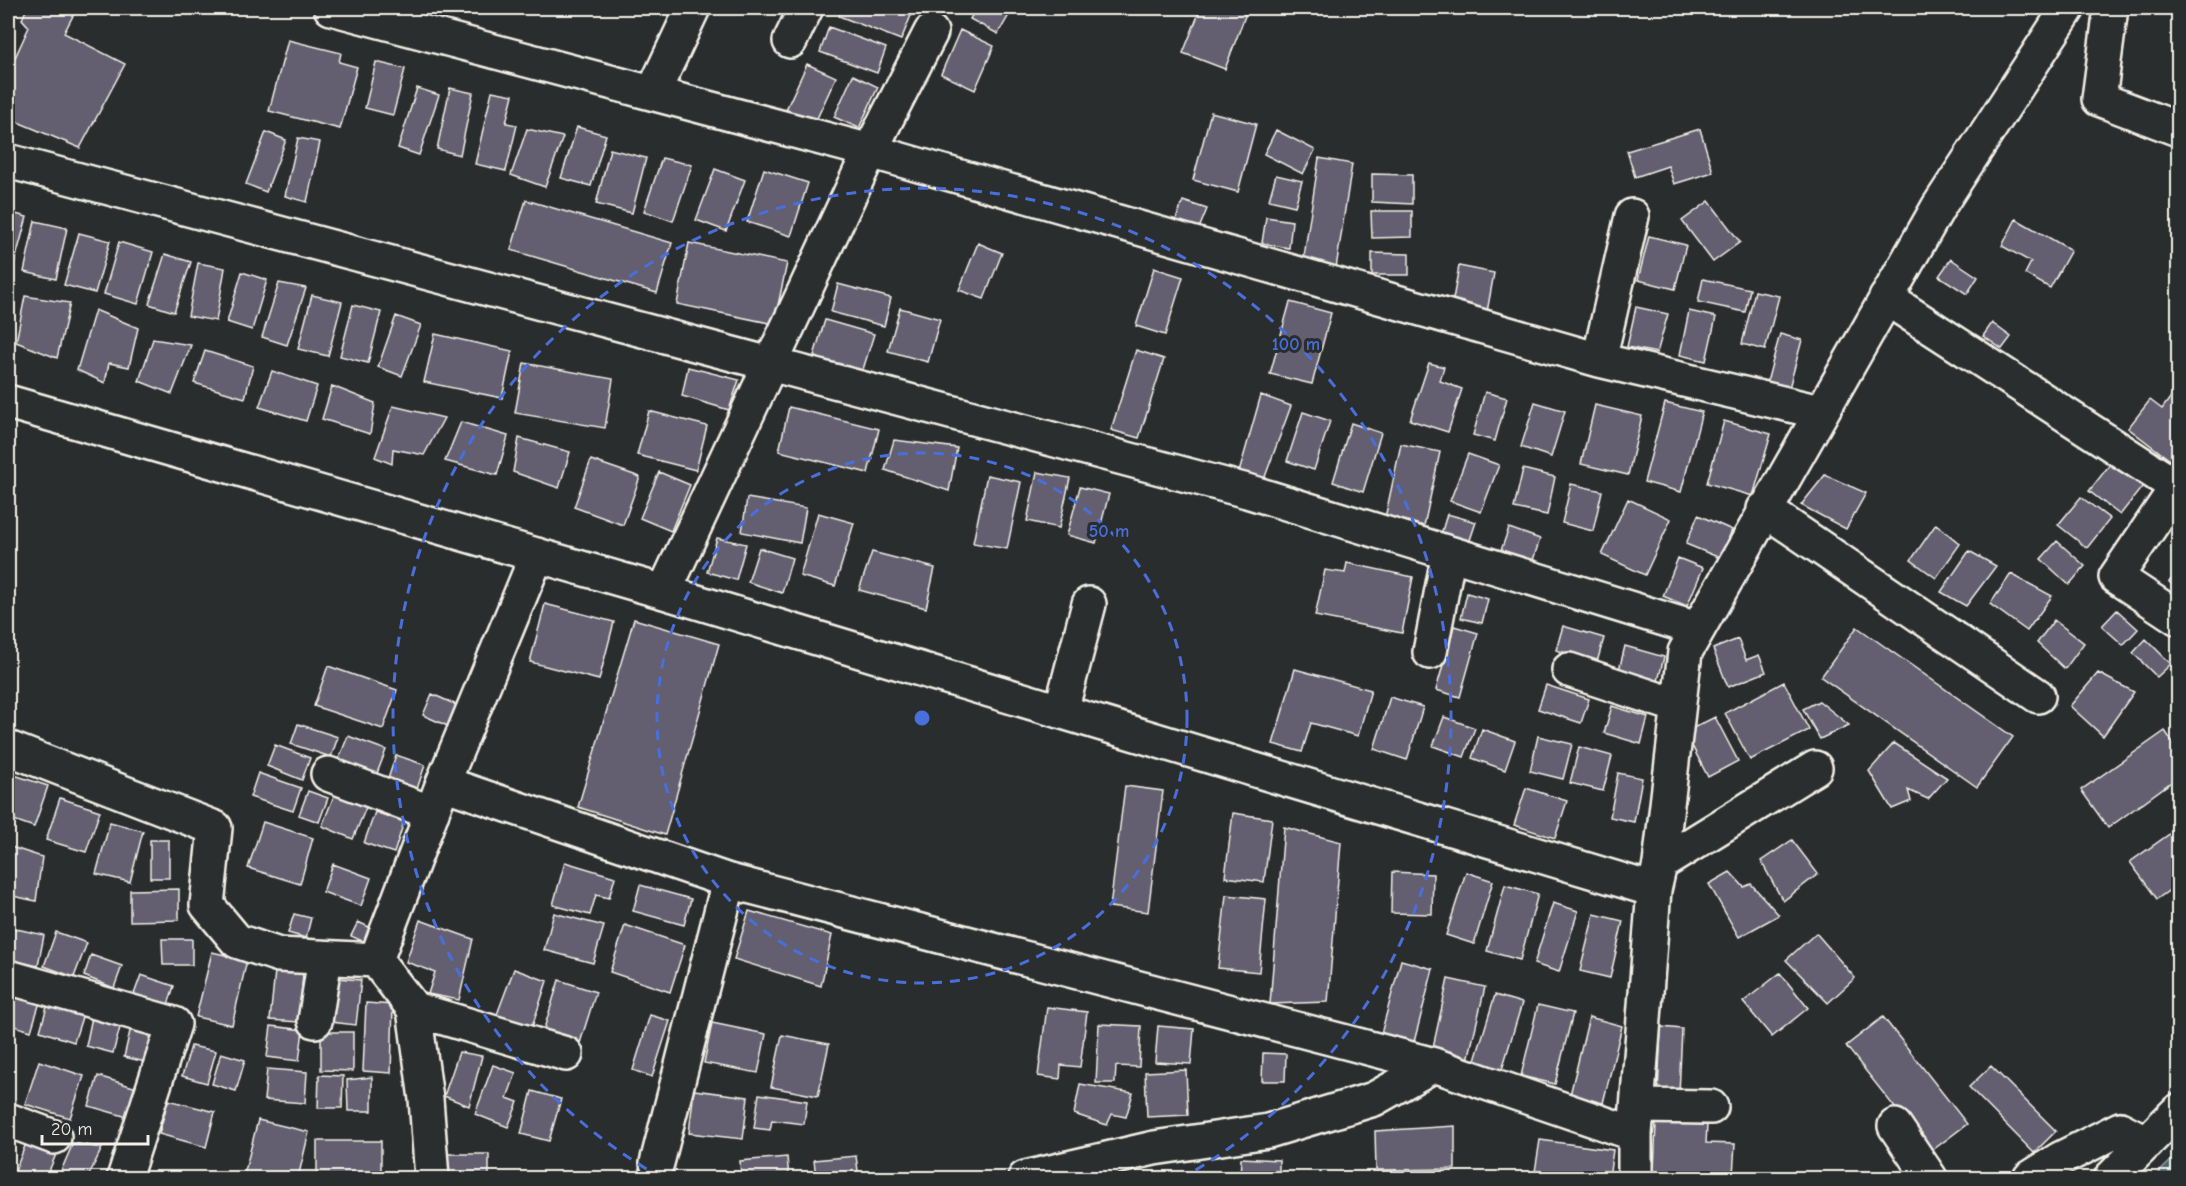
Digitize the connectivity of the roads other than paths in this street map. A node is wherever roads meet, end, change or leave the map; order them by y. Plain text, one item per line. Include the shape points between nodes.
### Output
1 (331, 8) edge
2 (693, 8) edge
3 (806, 8) edge
4 (2068, 8) edge
5 (2111, 8) edge
6 (931, 32) dead end
7 (790, 41) dead end
8 (653, 93) junction
9 (2178, 129) edge
10 (870, 151) junction
11 (8, 160) edge
12 (1632, 216) dead end
13 (1886, 298) junction
14 (1599, 360) junction
15 (771, 364) junction
16 (8, 402) edge
17 (1820, 412) junction
18 (2178, 486) edge
19 (1764, 509) junction
20 (1449, 553) junction
21 (537, 555) junction
22 (664, 592) junction
23 (1089, 604) dead end
24 (2178, 618) edge
25 (1697, 629) junction
26 (1430, 652) dead end
27 (1569, 670) dead end
28 (2038, 696) dead end
29 (1678, 706) junction
30 (1061, 711) junction
31 (8, 748) edge
32 (1815, 768) dead end
33 (328, 774) dead end
34 (443, 783) junction
35 (432, 813) junction
36 (1657, 877) junction
37 (729, 881) junction
38 (325, 958) junction
39 (376, 960) junction
40 (8, 977) edge
41 (414, 1009) junction
42 (315, 1021) dead end
43 (566, 1054) dead end
44 (1434, 1065) junction
45 (1712, 1107) dead end
46 (2178, 1111) edge
47 (8, 1120) edge
48 (1636, 1120) junction
49 (1895, 1125) dead end
50 (54, 1137) dead end
51 (2147, 1143) junction
52 (657, 1162) dead end
53 (124, 1179) edge
54 (432, 1179) edge
55 (1025, 1179) edge
56 (1635, 1179) edge
57 (1930, 1179) edge
58 (2030, 1179) edge
59 (2111, 1179) edge

1 - 8 street
2 - 8 street
3 - 7 street
4 - 13 street via 1939,206
5 - 9 street via 2099,99
6 - 10 street
8 - 10 street
10 - 14 street
10 - 15 street
11 - 15 street
12 - 14 street
13 - 17 street
13 - 18 street
14 - 17 street
15 - 20 street via 1247,491
15 - 22 street
16 - 21 street
17 - 19 street
18 - 24 street via 2116,577
19 - 25 street
19 - 28 street
20 - 25 street
20 - 26 street
21 - 22 street
21 - 34 street
22 - 30 street
23 - 30 street
25 - 29 street via 1684,652
27 - 29 street
29 - 36 street
30 - 36 street
31 - 38 street via 215,828 207,905 237,941 279,955
32 - 36 street
33 - 35 street
34 - 35 street
34 - 37 street
35 - 39 street
36 - 48 street
37 - 44 street
37 - 52 street
38 - 39 street
38 - 42 street
39 - 41 street
40 - 53 street via 174,1024
41 - 43 street
41 - 54 street
44 - 48 street
44 - 55 street via 1374,1098 1268,1131 1154,1148
45 - 48 street
46 - 51 street
47 - 50 street
48 - 56 street
49 - 57 street
51 - 58 street via 2120,1129
51 - 59 street

